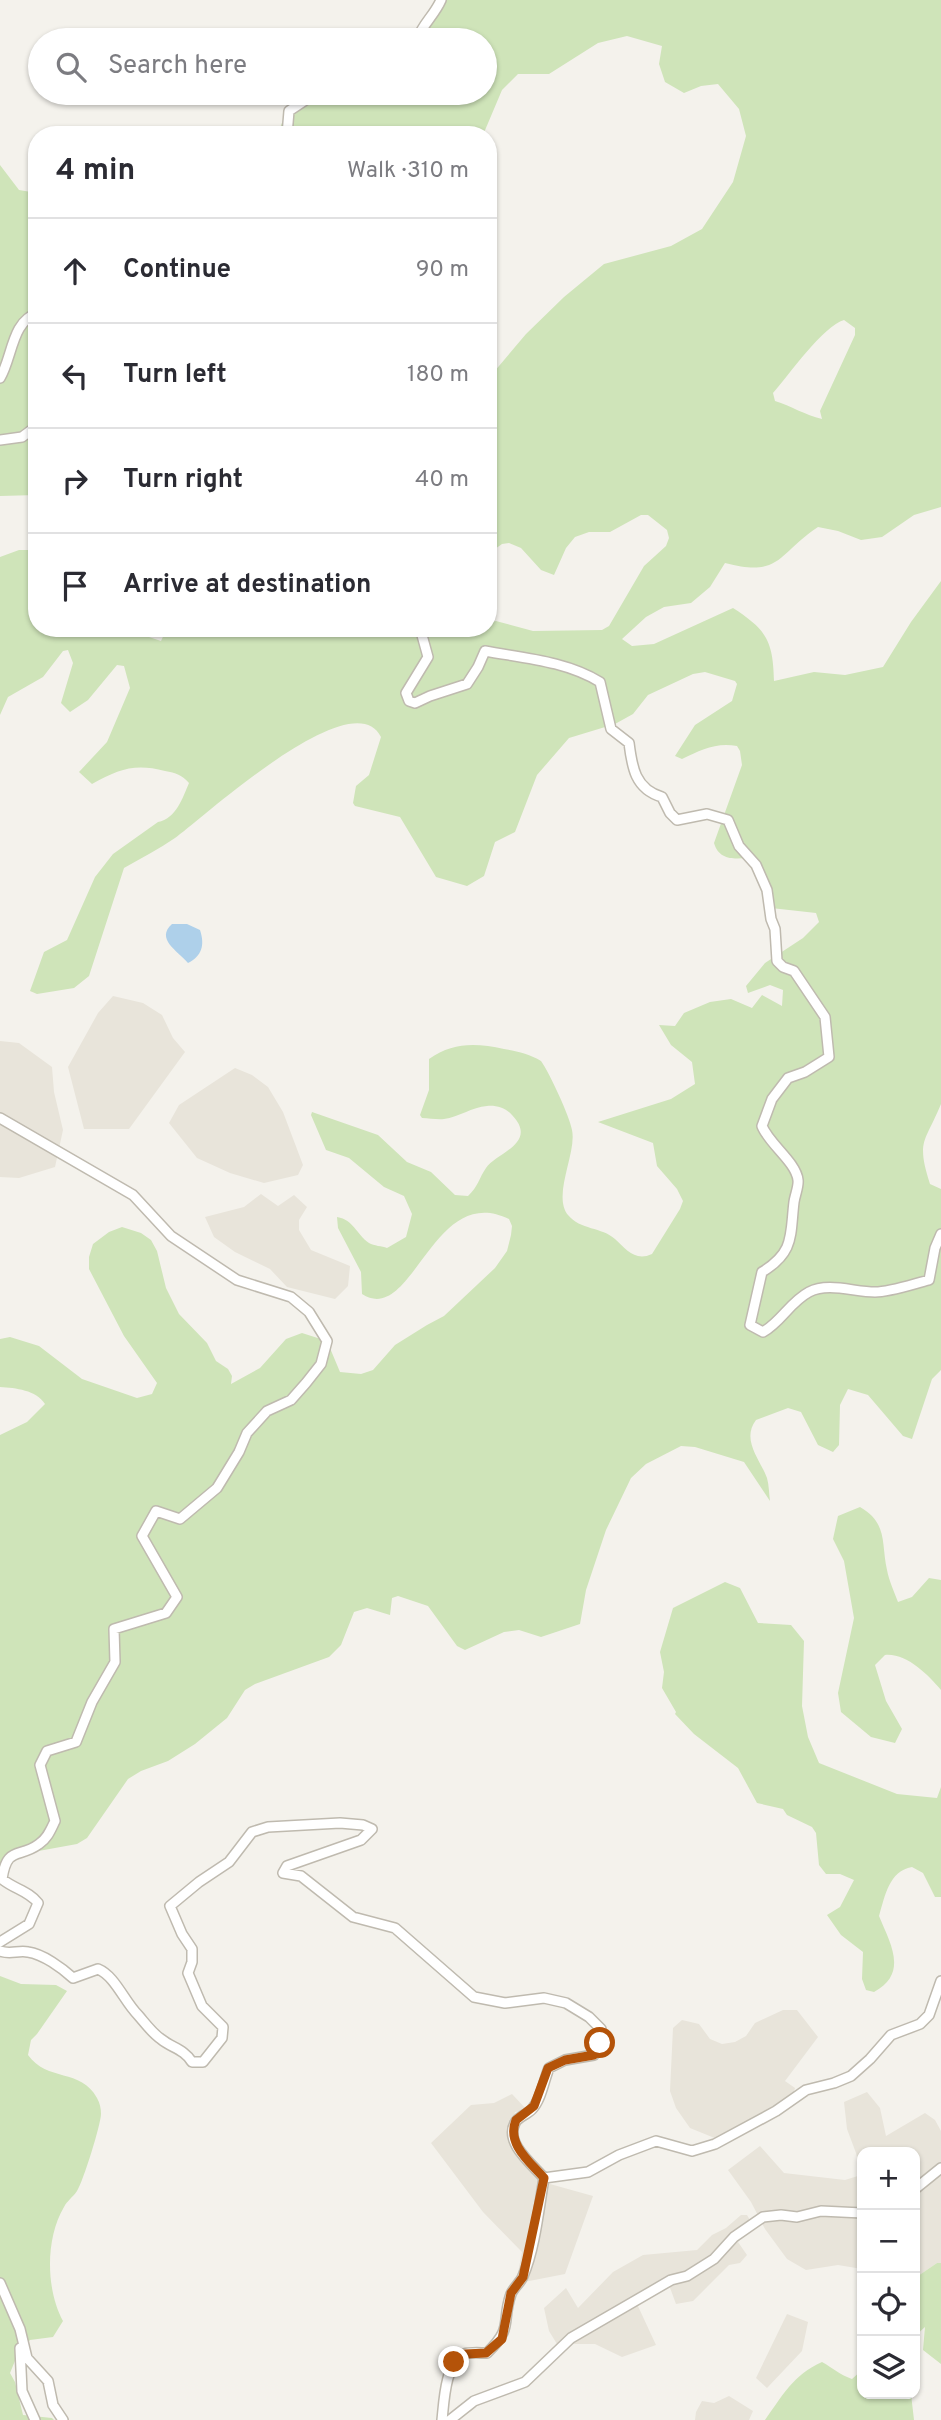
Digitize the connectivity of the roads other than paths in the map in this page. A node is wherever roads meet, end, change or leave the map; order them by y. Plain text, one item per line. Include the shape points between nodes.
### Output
1 (441, 0) edge
2 (421, 28) edge
3 (298, 105) edge
4 (288, 126) edge
5 (28, 317) edge
6 (0, 378) edge
7 (28, 433) edge
8 (0, 440) edge
9 (422, 637) edge
10 (0, 1118) edge
11 (941, 1234) edge
12 (0, 1942) edge
13 (0, 1951) edge
14 (941, 1981) edge
15 (941, 2168) edge
16 (544, 2178) junction
17 (920, 2185) edge
18 (857, 2213) edge
19 (0, 2283) edge
20 (20, 2329) junction
21 (35, 2420) edge
22 (63, 2420) edge
23 (442, 2420) edge
24 (450, 2420) edge

1 - 2 street
3 - 4 street via 289,111
5 - 6 street via 11,345
7 - 8 street
9 - 11 street via 428,657 407,693 415,703 467,684 485,651 558,665 600,682 611,729 629,743 632,770 639,783 662,797 677,820 707,814 728,820 739,846 756,865 767,890 778,961 794,971 825,1017 829,1057 788,1078 772,1099 762,1126 766,1139 779,1149 798,1179 792,1237 775,1264 762,1272 750,1325 763,1332 811,1291 877,1292 929,1280
10 - 12 street via 133,1195 171,1236 237,1280 291,1297 309,1312 327,1341 321,1364 291,1400 267,1410 247,1433 217,1488 180,1518 156,1511 142,1536 177,1597 166,1613 114,1629 115,1662 76,1742 47,1751 40,1765 55,1821 37,1846 16,1852 4,1864 2,1880 32,1895 38,1903 29,1924
13 - 16 street via 28,1951 73,1978 102,1970 161,2039 186,2053 192,2062 203,2062 222,2038 223,2027 202,2006 188,1973 192,1949 170,1906 229,1862 252,1832 293,1825 363,1825 372,1829 361,1840 287,1866 282,1873 301,1876 353,1917 395,1928 474,1997 505,2003 544,1998 566,2003 601,2029 594,2055 548,2068 534,2106 513,2126 517,2148
14 - 16 street via 929,2015 920,2024 891,2035 851,2076 806,2090 715,2144 692,2151 656,2141 588,2172
15 - 17 street
16 - 23 street via 526,2267 511,2293 502,2339 486,2353 465,2354 454,2362
18 - 24 street via 763,2217 734,2237 714,2259 571,2338 525,2382 474,2401
19 - 20 street
20 - 21 street via 22,2391
20 - 22 street via 27,2358 48,2381 53,2405

